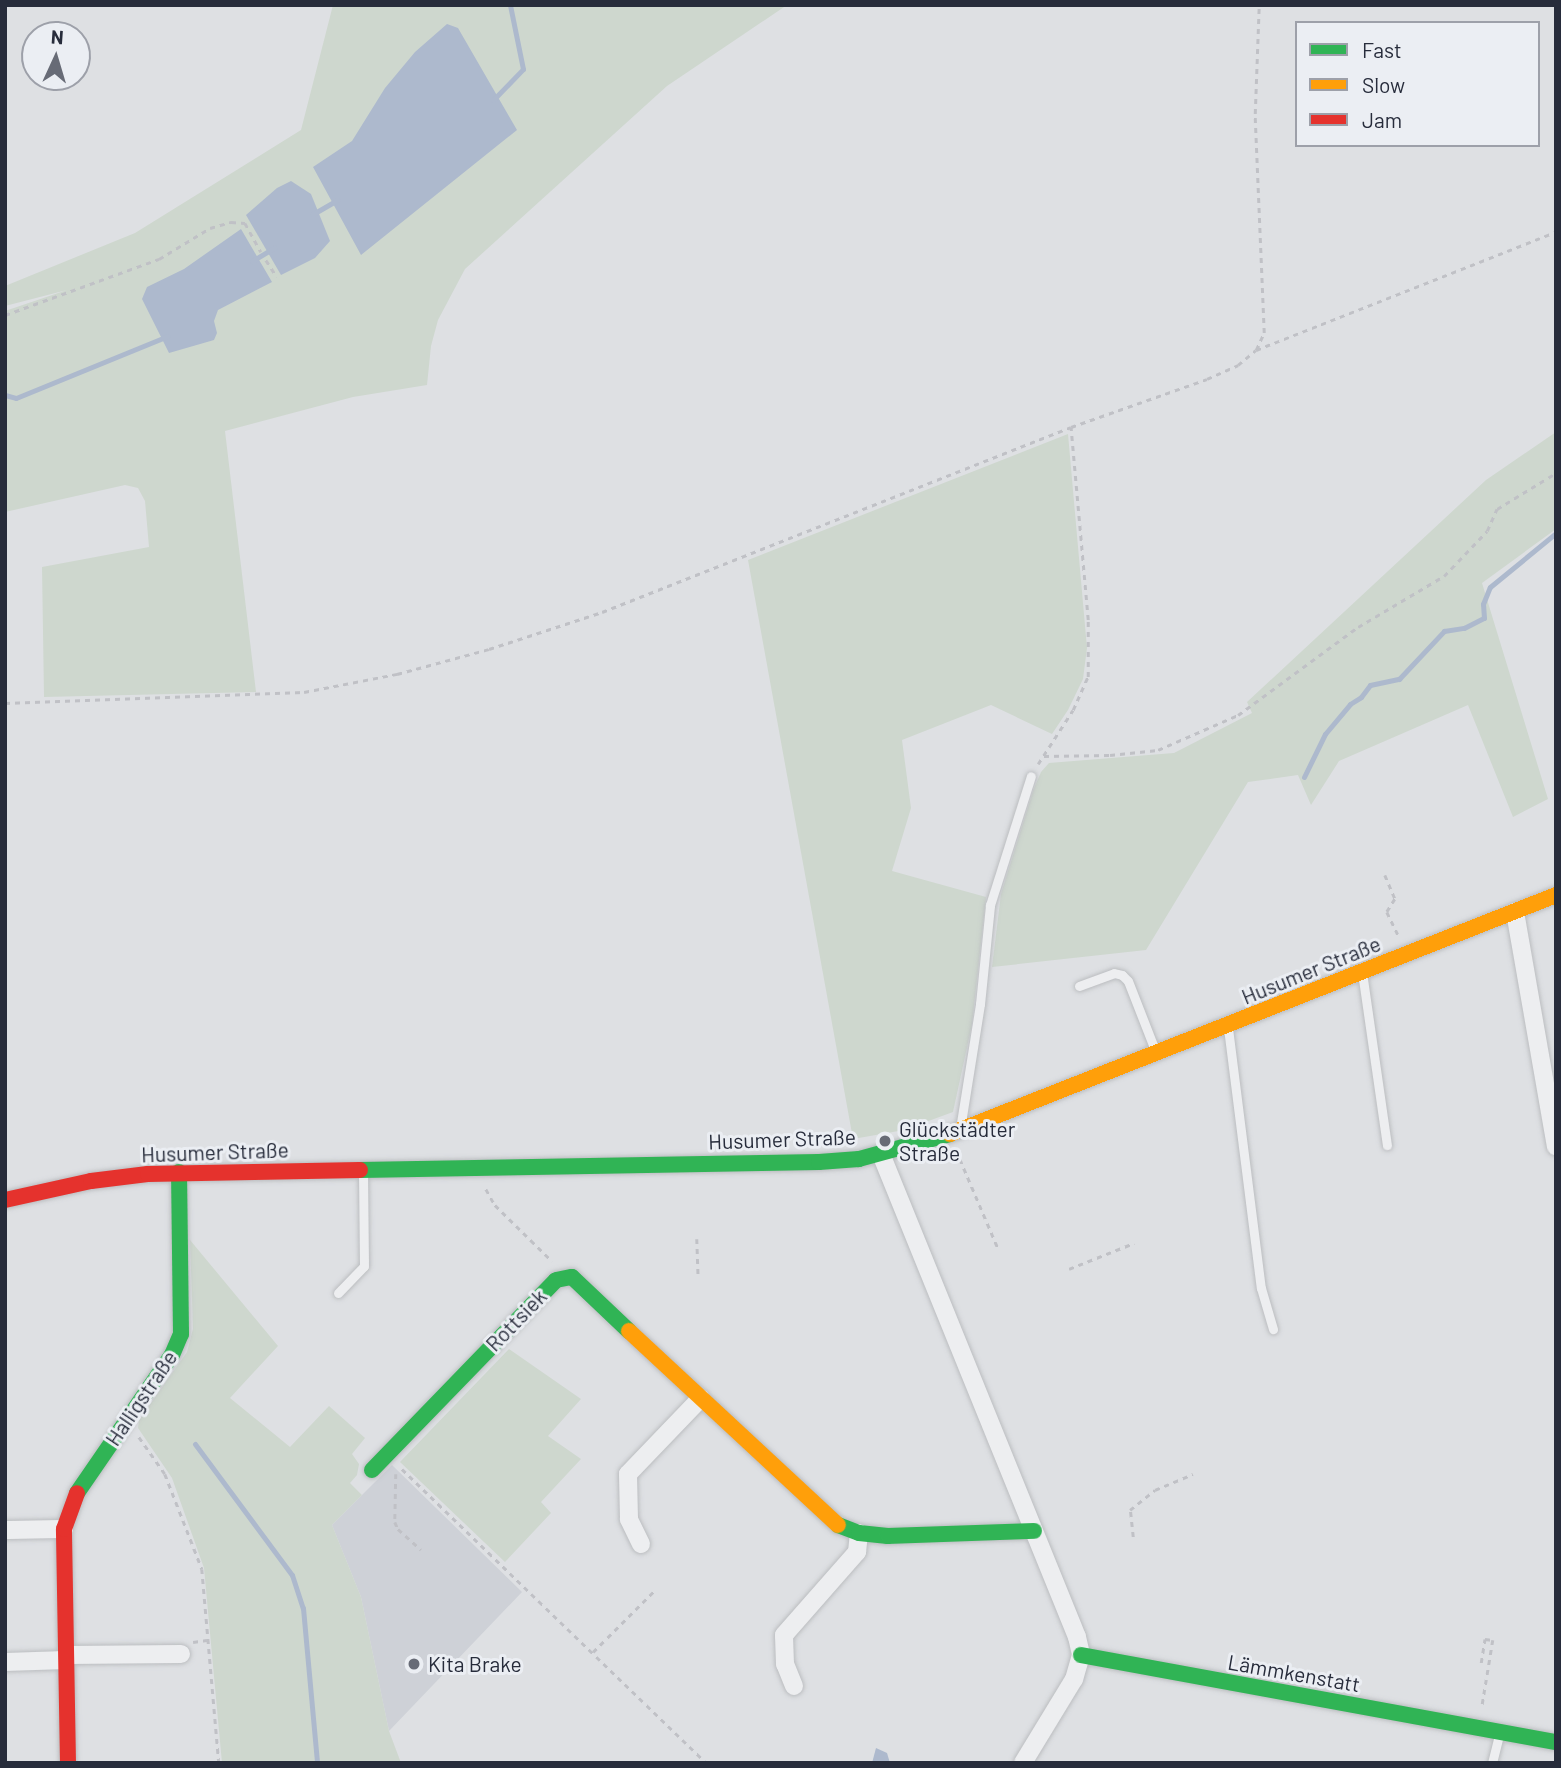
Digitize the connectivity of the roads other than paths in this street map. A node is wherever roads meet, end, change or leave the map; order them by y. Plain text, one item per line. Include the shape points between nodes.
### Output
1 (1031, 776) road end
2 (1556, 895) edge
3 (1515, 912) junction
4 (1362, 971) junction
5 (1079, 986) dead end
6 (1228, 1026) junction
7 (1156, 1054) junction
8 (960, 1131) junction
9 (1555, 1134) edge
10 (1387, 1145) dead end
11 (881, 1154) junction
12 (363, 1170) junction
13 (179, 1172) junction
14 (5, 1200) edge
15 (338, 1293) dead end
16 (1273, 1329) dead end
17 (701, 1398) junction
18 (372, 1470) dead end
19 (64, 1529) junction
20 (5, 1530) edge
21 (1034, 1531) junction
22 (859, 1533) junction
23 (641, 1544) dead end
24 (181, 1654) dead end
25 (1081, 1655) junction
26 (65, 1657) junction
27 (5, 1662) edge
28 (794, 1686) dead end
29 (1499, 1732) junction
30 (1556, 1742) edge
31 (68, 1763) edge
32 (1023, 1763) edge
33 (1492, 1763) edge

1 - 8 lane via 990,905
2 - 3 street, Husumer Straße
3 - 4 street, Husumer Straße
3 - 9 street
4 - 6 street, Husumer Straße
4 - 10 lane
5 - 7 lane via 1114,973 1122,975
6 - 7 street, Husumer Straße
6 - 16 lane via 1261,1288
7 - 8 street, Husumer Straße
8 - 11 street, Husumer Straße
11 - 12 street, Husumer Straße via 819,1162
11 - 21 street
12 - 13 street, Husumer Straße
12 - 15 lane via 363,1266
13 - 14 street, Husumer Straße via 116,1177
13 - 19 street, Halligstraße via 181,1334 172,1355 73,1499
17 - 18 street, Rottsiek via 579,1282 565,1278 550,1286
17 - 22 street, Rottsiek via 836,1524
17 - 23 street via 628,1474 629,1519
19 - 20 street
19 - 26 street, Halligstraße
21 - 22 street, Rottsiek
21 - 25 street
22 - 28 street via 857,1552 784,1635 785,1664
24 - 26 street
25 - 29 street, Lämmkenstatt
25 - 32 street via 1068,1691
26 - 27 street
26 - 31 street, Halligstraße
29 - 30 street, Lämmkenstatt
29 - 33 lane

